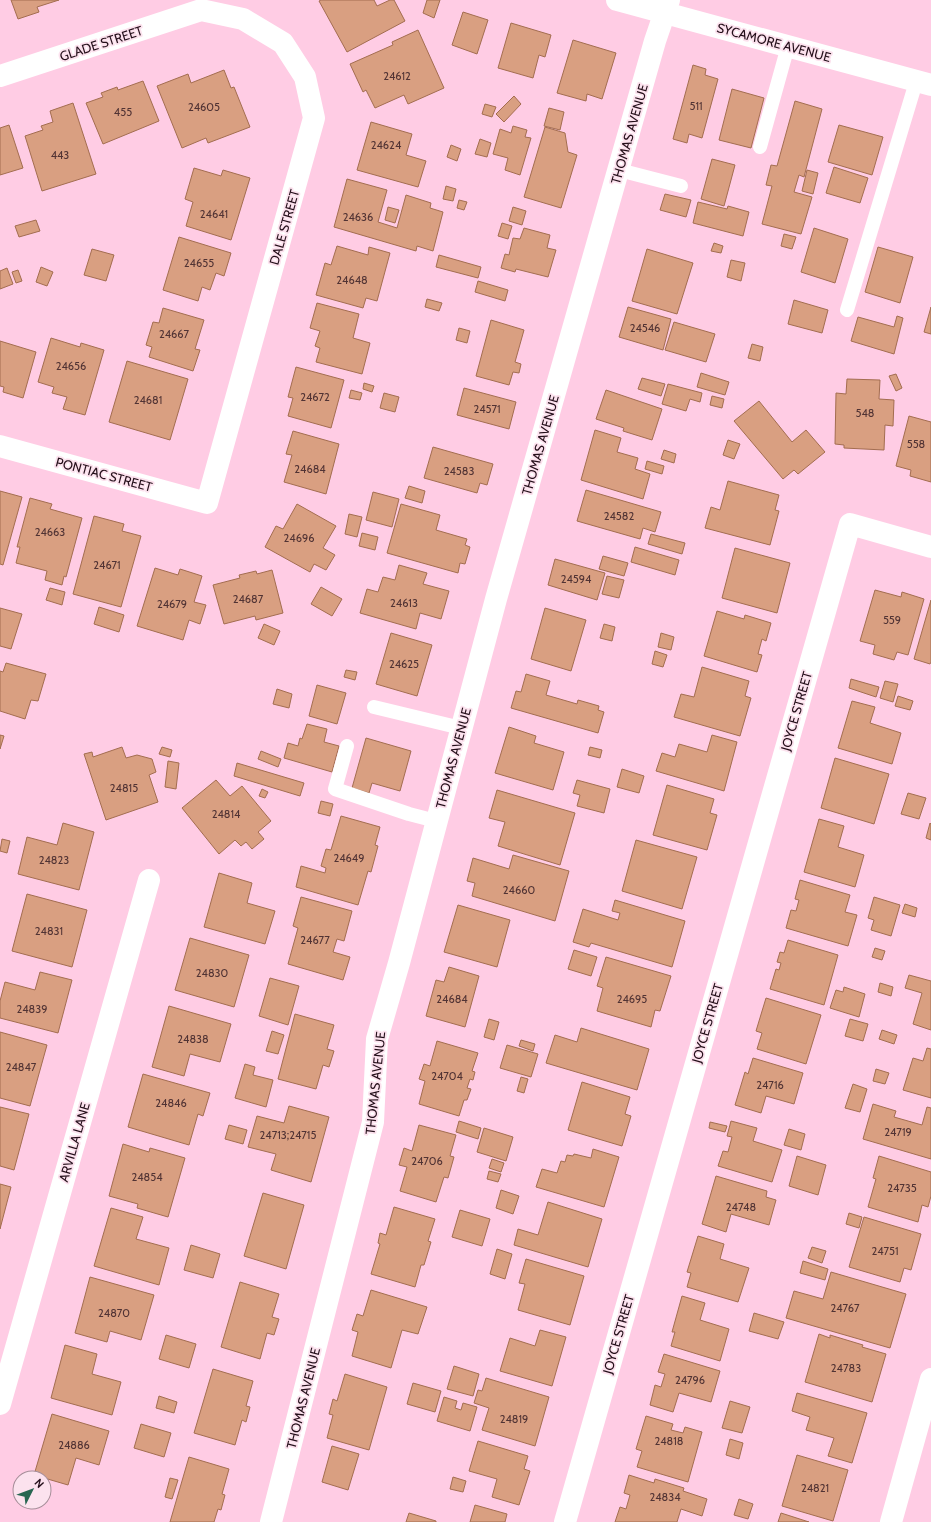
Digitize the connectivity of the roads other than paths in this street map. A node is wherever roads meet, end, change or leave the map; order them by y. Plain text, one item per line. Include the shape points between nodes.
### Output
1 (618, 0) edge
2 (667, 6) edge
3 (201, 10) joint
4 (788, 46) junction
5 (0, 76) edge
6 (924, 83) edge
7 (760, 147) dead end
8 (619, 170) junction
9 (681, 186) dead end
10 (847, 310) dead end
11 (0, 446) edge
12 (207, 503) joint
13 (931, 546) edge
14 (374, 707) dead end
15 (461, 728) junction
16 (347, 746) dead end
17 (436, 821) junction
18 (149, 880) dead end
19 (931, 1379) edge
20 (0, 1404) edge
21 (271, 1522) edge
22 (565, 1522) edge
23 (891, 1522) edge

1 - 2 street, SYCAMORE AVENUE
2 - 4 street, SYCAMORE AVENUE
2 - 8 street, THOMAS AVENUE
3 - 5 street, GLADE STREET
3 - 12 street, DALE STREET via 243,19 283,43 305,77 314,118
4 - 6 street, SYCAMORE AVENUE
4 - 7 lane
6 - 10 lane
8 - 9 lane
8 - 15 street, THOMAS AVENUE
11 - 12 street, PONTIAC STREET
13 - 22 street, JOYCE STREET via 850,524
14 - 15 lane
15 - 17 street, THOMAS AVENUE
16 - 17 lane via 335,789
17 - 21 street, THOMAS AVENUE via 376,1039 374,1122
18 - 20 street, ARVILLA LANE
19 - 23 street

